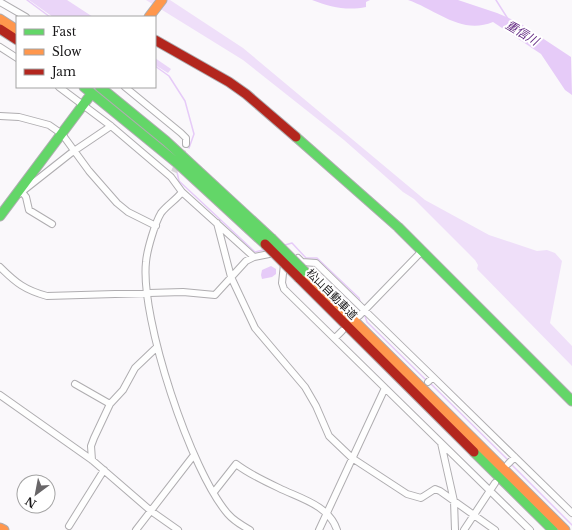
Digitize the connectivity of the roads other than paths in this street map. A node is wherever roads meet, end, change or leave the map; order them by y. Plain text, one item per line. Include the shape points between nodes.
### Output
1 (0, 2) edge
2 (159, 4) edge
3 (24, 16) edge
4 (150, 16) edge
5 (0, 19) edge
6 (0, 29) edge
7 (16, 29) edge
8 (16, 39) edge
9 (156, 41) edge
10 (0, 47) edge
11 (16, 57) edge
12 (61, 88) edge
13 (85, 88) edge
14 (101, 88) edge
15 (126, 88) edge
16 (87, 101) junction
17 (0, 116) edge
18 (111, 126) junction
19 (62, 134) junction
20 (186, 144) dead end
21 (75, 151) junction
22 (22, 192) junction
23 (182, 192) junction
24 (14, 197) junction
25 (0, 216) edge
26 (217, 223) junction
27 (52, 224) dead end
28 (156, 226) junction
29 (268, 241) junction
30 (281, 251) junction
31 (422, 251) junction
32 (254, 257) junction
33 (0, 267) edge
34 (302, 275) junction
35 (231, 277) junction
36 (147, 294) junction
37 (365, 309) junction
38 (358, 316) dead end
39 (342, 331) dead end
40 (335, 338) junction
41 (157, 347) junction
42 (433, 377) junction
43 (428, 382) dead end
44 (75, 384) dead end
45 (384, 388) junction
46 (0, 395) edge
47 (572, 401) edge
48 (410, 402) dead end
49 (110, 404) junction
50 (405, 407) junction
51 (442, 443) junction
52 (194, 455) junction
53 (515, 457) junction
54 (352, 458) junction
55 (92, 460) junction
56 (508, 464) dead end
57 (104, 470) junction
58 (495, 482) dead end
59 (490, 490) junction
60 (214, 492) junction
61 (454, 501) junction
62 (151, 512) junction
63 (572, 513) edge
64 (326, 515) junction
65 (474, 515) junction
66 (69, 526) dead end
67 (0, 528) edge
68 (246, 529) edge
69 (4, 530) edge
70 (136, 530) edge
71 (178, 530) edge
72 (319, 530) edge
73 (337, 530) edge
74 (455, 530) edge
75 (464, 530) edge
76 (495, 530) edge
77 (530, 530) edge
78 (553, 530) edge
79 (565, 530) edge

1 - 3 street
2 - 4 main road
5 - 7 main road
6 - 8 main road
9 - 31 main road via 246,94
10 - 11 street
12 - 16 street
13 - 29 main road, 松山自動車道 via 147,136
14 - 29 main road, 松山自動車道 via 181,153
15 - 20 street via 181,133 186,138
16 - 18 street
16 - 19 main road
17 - 19 street via 19,117 49,125
18 - 21 street
18 - 23 street via 172,174
19 - 21 street
19 - 24 main road
21 - 22 street
21 - 28 street via 117,202 128,212
22 - 24 street
22 - 27 street via 29,210
23 - 26 street
23 - 28 street via 161,214
24 - 25 main road
26 - 32 street
26 - 35 street
28 - 36 street via 146,262
29 - 34 main road, 松山自動車道, bridge
30 - 32 street
30 - 37 street via 289,250 302,262 316,263
30 - 40 street via 285,262 282,283 284,289
31 - 37 street
31 - 47 main road
32 - 35 street via 246,261
33 - 36 street via 17,283 47,296
34 - 78 main road, 松山自動車道
34 - 79 main road, 松山自動車道
35 - 36 street via 215,295 183,292
35 - 54 street via 255,328 305,387 329,436
36 - 41 street
37 - 38 street
37 - 42 street
39 - 40 street
40 - 45 street
41 - 49 street via 135,368
41 - 52 street
42 - 43 street
42 - 53 street
44 - 49 street
45 - 50 street
45 - 54 street
46 - 55 street
48 - 50 street
49 - 55 street via 93,442
50 - 51 street
51 - 59 street
51 - 61 street
52 - 60 street
52 - 62 street
53 - 56 street
53 - 63 street
54 - 61 street via 412,496 421,498 435,489
54 - 64 street
55 - 57 street
57 - 62 street
57 - 66 street
58 - 59 street
59 - 65 street
59 - 77 street
60 - 64 street via 236,464 264,481 313,503
60 - 68 street via 226,512
61 - 65 street
61 - 74 street
62 - 70 street
62 - 71 street
64 - 72 street
64 - 73 street
65 - 75 street
65 - 76 street
67 - 69 main road

